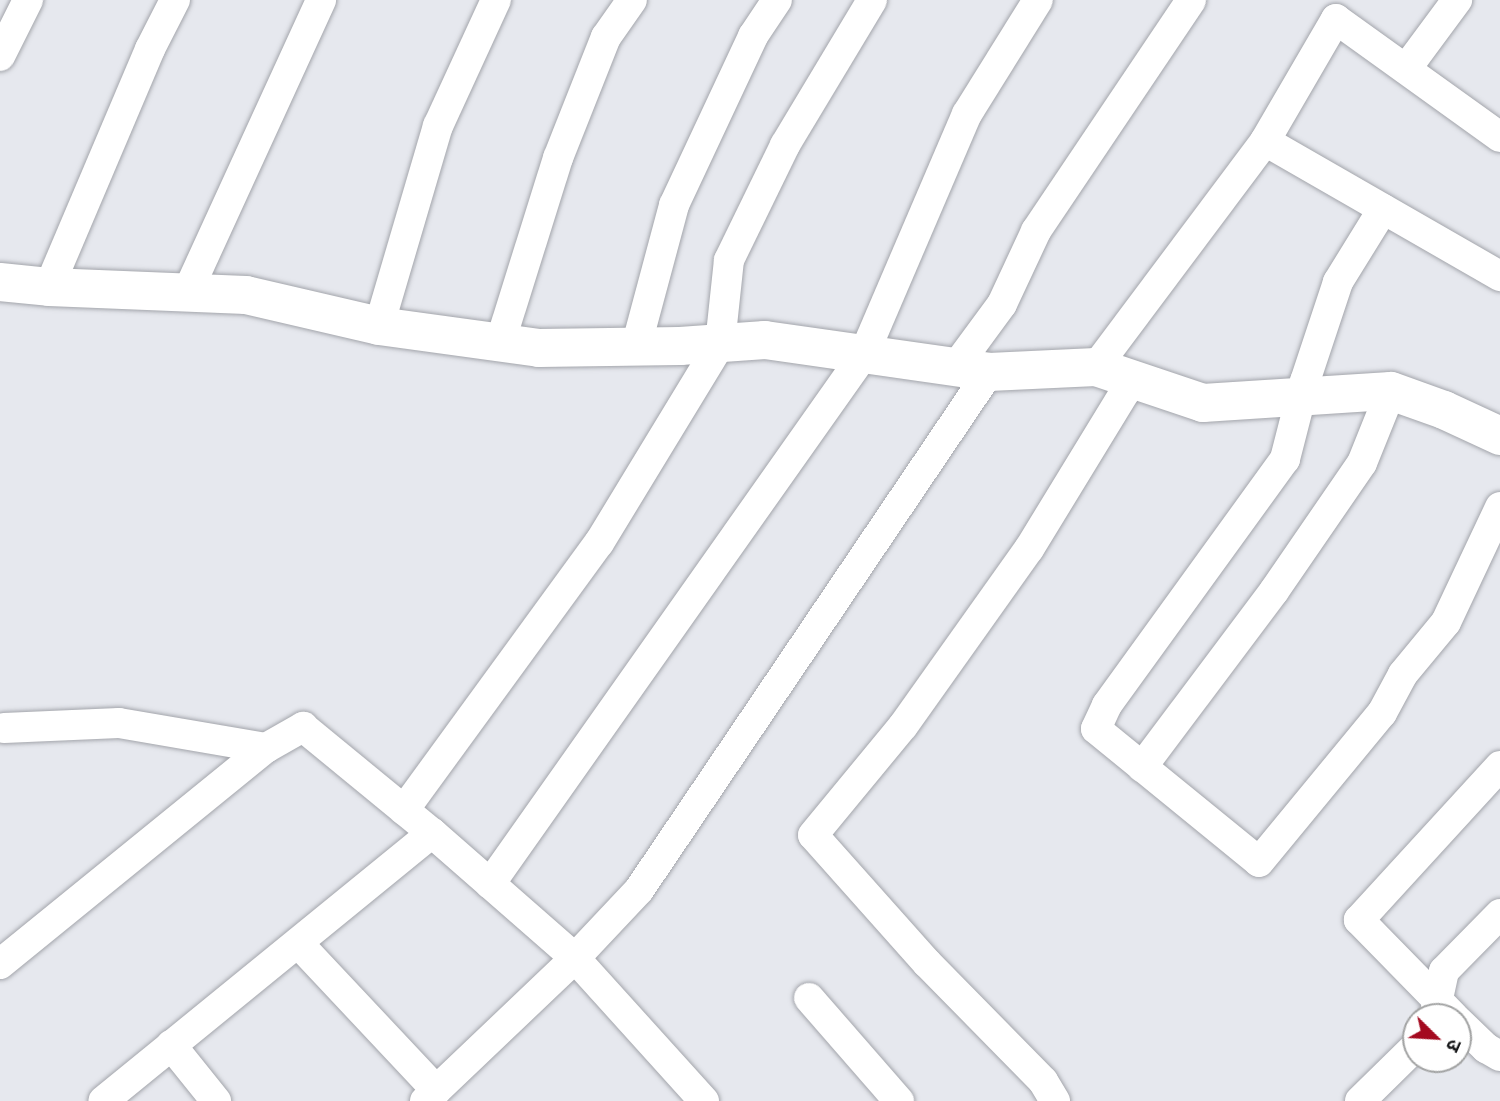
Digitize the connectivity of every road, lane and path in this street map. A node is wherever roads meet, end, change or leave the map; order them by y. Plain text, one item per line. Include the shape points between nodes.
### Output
1 (27, 0) edge
2 (175, 0) edge
3 (321, 0) edge
4 (496, 0) edge
5 (632, 0) edge
6 (777, 0) edge
7 (872, 0) edge
8 (1038, 0) edge
9 (1191, 0) edge
10 (1457, 0) edge
11 (0, 56) edge
12 (1406, 69) junction
13 (1500, 137) edge
14 (1265, 141) junction
15 (1384, 209) junction
16 (1500, 276) edge
17 (0, 282) edge
18 (49, 287) junction
19 (187, 293) junction
20 (379, 326) junction
21 (500, 343) junction
22 (720, 344) junction
23 (636, 347) junction
24 (864, 355) junction
25 (972, 370) junction
26 (1111, 372) junction
27 (1391, 391) junction
28 (1302, 397) junction
29 (1500, 436) edge
30 (1500, 507) edge
31 (1, 729) edge
32 (266, 748) junction
33 (1500, 766) edge
34 (1142, 767) junction
35 (404, 810) junction
36 (432, 833) junction
37 (490, 884) junction
38 (1500, 914) edge
39 (298, 943) junction
40 (575, 958) junction
41 (0, 964) edge
42 (809, 998) dead end
43 (1436, 1003) edge
44 (1445, 1003) edge
45 (1472, 1036) edge
46 (172, 1045) junction
47 (1500, 1056) edge
48 (1402, 1060) edge
49 (430, 1095) edge
50 (103, 1101) edge
51 (216, 1101) edge
52 (704, 1101) edge
53 (899, 1101) edge
54 (1055, 1101) edge
55 (1360, 1101) edge

1 - 11 street
2 - 18 street
3 - 19 street
4 - 20 street via 438,126
5 - 21 street via 606,37 558,158
6 - 23 street via 753,36 674,205
7 - 22 street via 785,145 729,260
8 - 24 street via 967,114
9 - 25 street via 1036,231
10 - 12 street
12 - 13 street
12 - 14 street via 1336,19
14 - 15 street
14 - 26 street
15 - 16 street
15 - 28 street via 1338,282
17 - 18 street
18 - 19 street
19 - 20 street via 246,295
20 - 21 street
21 - 23 street via 539,348
22 - 23 street
22 - 24 street via 765,340
22 - 35 street via 599,543
24 - 25 street
24 - 37 street
25 - 26 street
25 - 40 street via 639,890
26 - 28 street via 1203,403
26 - 54 street via 1125,392 1029,549 903,726 813,835 1043,1081
27 - 28 street
27 - 29 street
27 - 34 street via 1362,463 1274,591
28 - 34 street via 1285,459 1107,705 1096,729
30 - 34 street via 1446,622 1403,674 1382,713 1259,862
31 - 32 street via 119,723
32 - 35 street via 303,727
32 - 41 street
33 - 43 street via 1359,920
35 - 36 street
36 - 37 street
36 - 39 street
37 - 40 street
38 - 44 street via 1444,971
39 - 46 street
39 - 49 street
40 - 49 street
40 - 52 street
42 - 53 street
45 - 47 street
46 - 50 street
46 - 51 street
48 - 55 street

